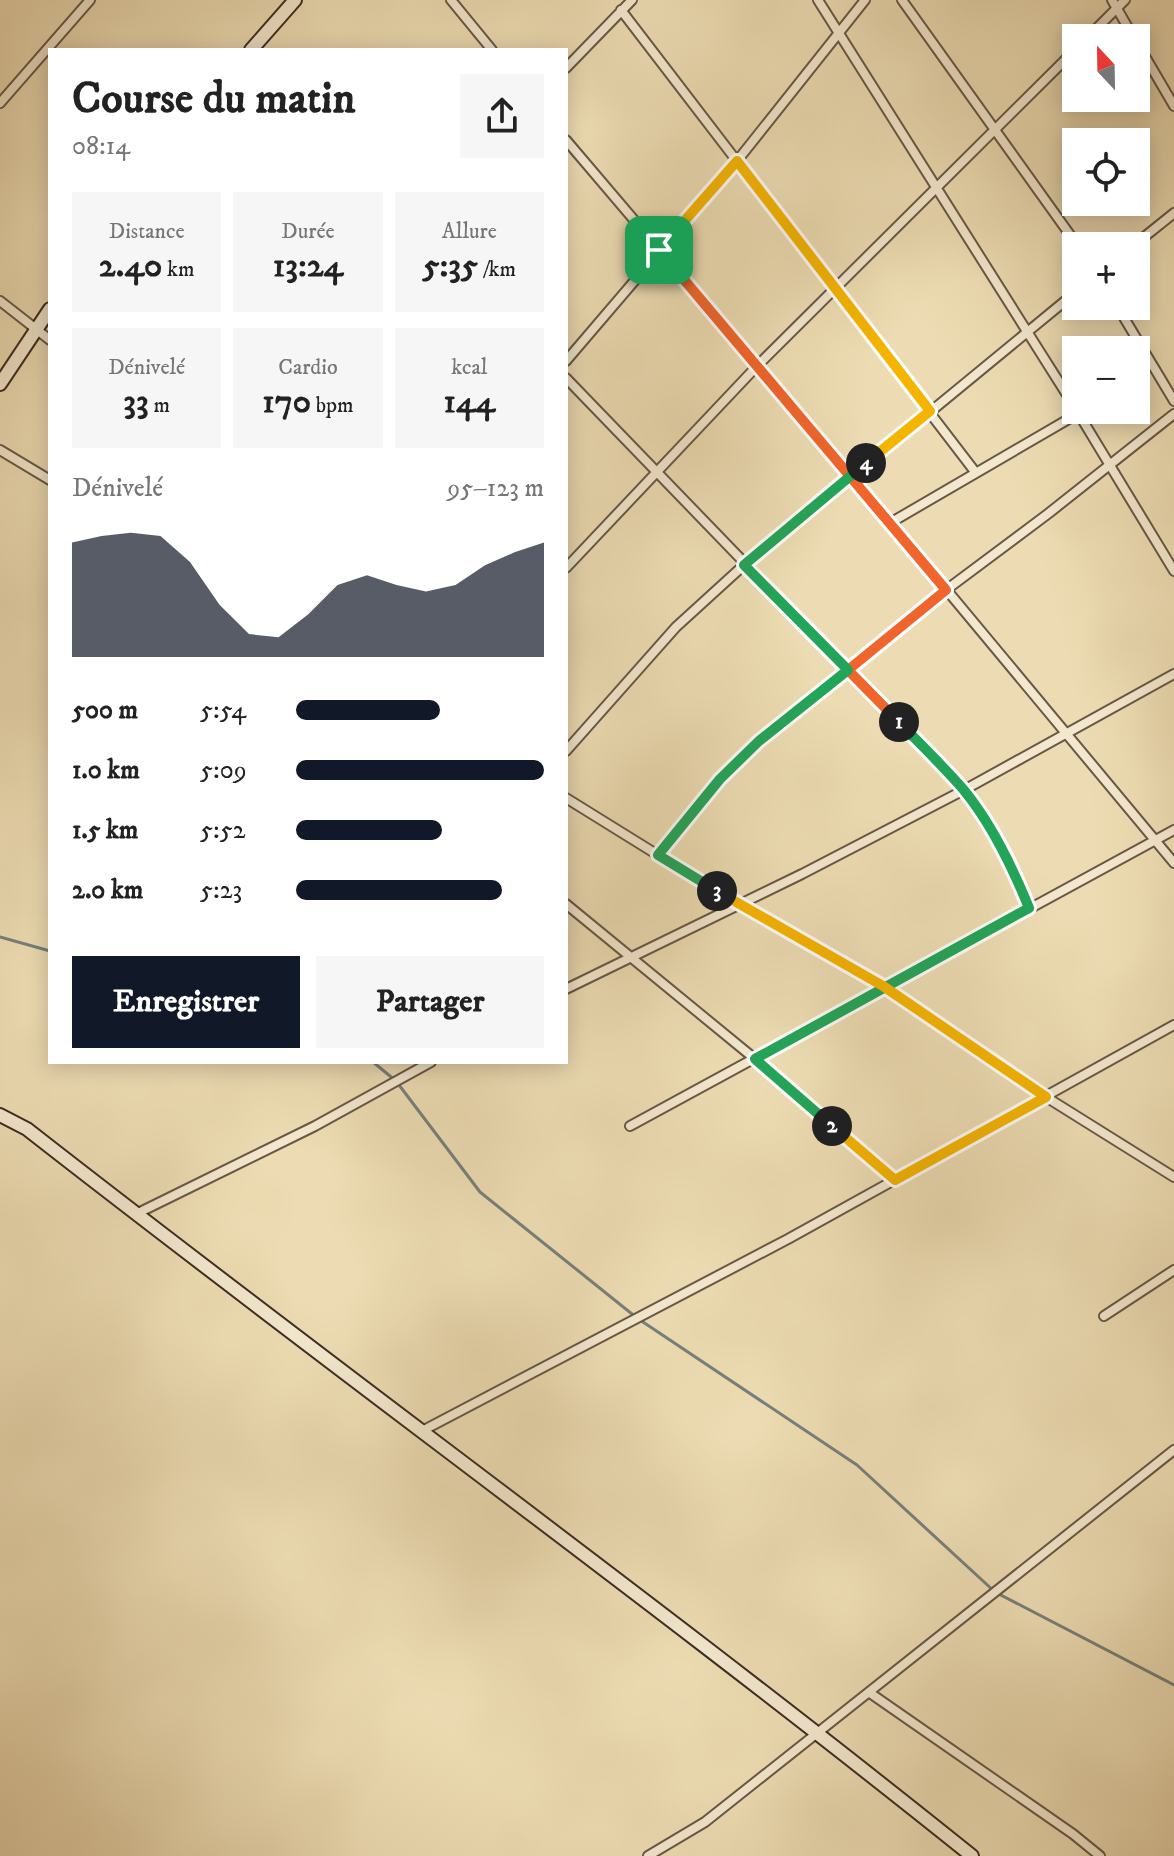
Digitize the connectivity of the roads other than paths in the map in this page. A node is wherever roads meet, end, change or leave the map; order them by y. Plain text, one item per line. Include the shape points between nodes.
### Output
1 (90, 0) edge
2 (295, 0) edge
3 (451, 0) edge
4 (632, 0) edge
5 (818, 0) edge
6 (865, 0) edge
7 (902, 0) edge
8 (1125, 0) edge
9 (1114, 4) edge
10 (621, 10) junction
11 (1098, 24) edge
12 (1126, 24) edge
13 (838, 31) junction
14 (48, 48) edge
15 (48, 48) edge
16 (253, 48) edge
17 (490, 48) edge
18 (1062, 63) edge
19 (1150, 65) edge
20 (568, 66) edge
21 (0, 103) edge
22 (1174, 106) edge
23 (995, 128) junction
24 (568, 142) edge
25 (737, 161) junction
26 (937, 186) junction
27 (1174, 213) edge
28 (1068, 232) edge
29 (1150, 232) edge
30 (659, 250) junction
31 (837, 288) junction
32 (0, 301) edge
33 (1062, 303) edge
34 (48, 312) edge
35 (1125, 320) edge
36 (37, 331) junction
37 (1028, 331) junction
38 (48, 339) edge
39 (568, 359) edge
40 (758, 365) junction
41 (568, 380) edge
42 (0, 384) edge
43 (1062, 387) edge
44 (1174, 401) edge
45 (930, 411) junction
46 (1174, 414) edge
47 (1062, 420) edge
48 (1085, 424) edge
49 (0, 450) edge
50 (1110, 464) junction
51 (657, 471) junction
52 (976, 473) junction
53 (851, 475) junction
54 (48, 479) edge
55 (890, 523) junction
56 (744, 565) junction
57 (568, 566) edge
58 (1174, 571) edge
59 (946, 590) junction
60 (848, 670) junction
61 (1174, 674) edge
62 (1067, 734) junction
63 (568, 749) edge
64 (964, 790) junction
65 (568, 799) edge
66 (1174, 830) edge
67 (1156, 840) junction
68 (658, 855) junction
69 (1174, 863) edge
70 (568, 906) edge
71 (740, 906) junction
72 (1029, 908) junction
73 (630, 957) junction
74 (883, 986) junction
75 (568, 988) edge
76 (1174, 1025) edge
77 (755, 1059) junction
78 (427, 1064) edge
79 (1046, 1097) junction
80 (0, 1115) edge
81 (630, 1126) dead end
82 (1174, 1177) edge
83 (895, 1180) junction
84 (136, 1214) junction
85 (1174, 1270) edge
86 (1104, 1316) dead end
87 (420, 1432) junction
88 (1174, 1450) edge
89 (870, 1693) junction
90 (819, 1732) junction
91 (648, 1856) edge
92 (972, 1856) edge
93 (1100, 1856) edge

1 - 15 street
2 - 16 street
3 - 17 street
4 - 10 street
5 - 13 street
6 - 13 street
7 - 23 street
8 - 9 street
9 - 11 street
9 - 12 street
10 - 20 street
10 - 25 street
13 - 25 street
13 - 26 street
14 - 21 street
18 - 23 street
19 - 22 street
23 - 26 street
23 - 28 street
24 - 30 street
25 - 30 street
25 - 31 street
26 - 31 street
26 - 37 street
27 - 29 street
30 - 39 street
30 - 40 street
31 - 40 street
31 - 45 street
32 - 36 street
33 - 37 street
34 - 36 street
35 - 44 street
36 - 38 street
36 - 42 street
37 - 43 street
37 - 45 street
40 - 51 street
40 - 53 street
41 - 51 street
45 - 52 street
45 - 53 street
46 - 50 street
47 - 52 street
48 - 50 street
49 - 54 street
50 - 58 street
50 - 59 street
51 - 56 street
51 - 57 street
52 - 55 street
53 - 55 street
53 - 56 street
55 - 59 street
56 - 60 street
56 - 63 street via 676,627
59 - 60 street
59 - 62 street
60 - 64 street
60 - 68 street via 759,741
61 - 62 street
62 - 64 street
62 - 67 street
64 - 71 street
64 - 72 street via 1011,865
65 - 68 street
66 - 67 street
67 - 69 street
67 - 72 street
68 - 71 street
70 - 73 street
71 - 73 street
71 - 74 street
72 - 74 street
73 - 75 street
73 - 77 street
74 - 77 street
74 - 79 street
76 - 79 street
77 - 81 street
77 - 83 street
78 - 84 street
79 - 82 street
79 - 83 street
80 - 84 street via 27,1129
83 - 87 street
84 - 87 street
85 - 86 street
87 - 90 street
88 - 89 street
89 - 90 street
89 - 93 street
90 - 91 street via 705,1822
90 - 92 street

